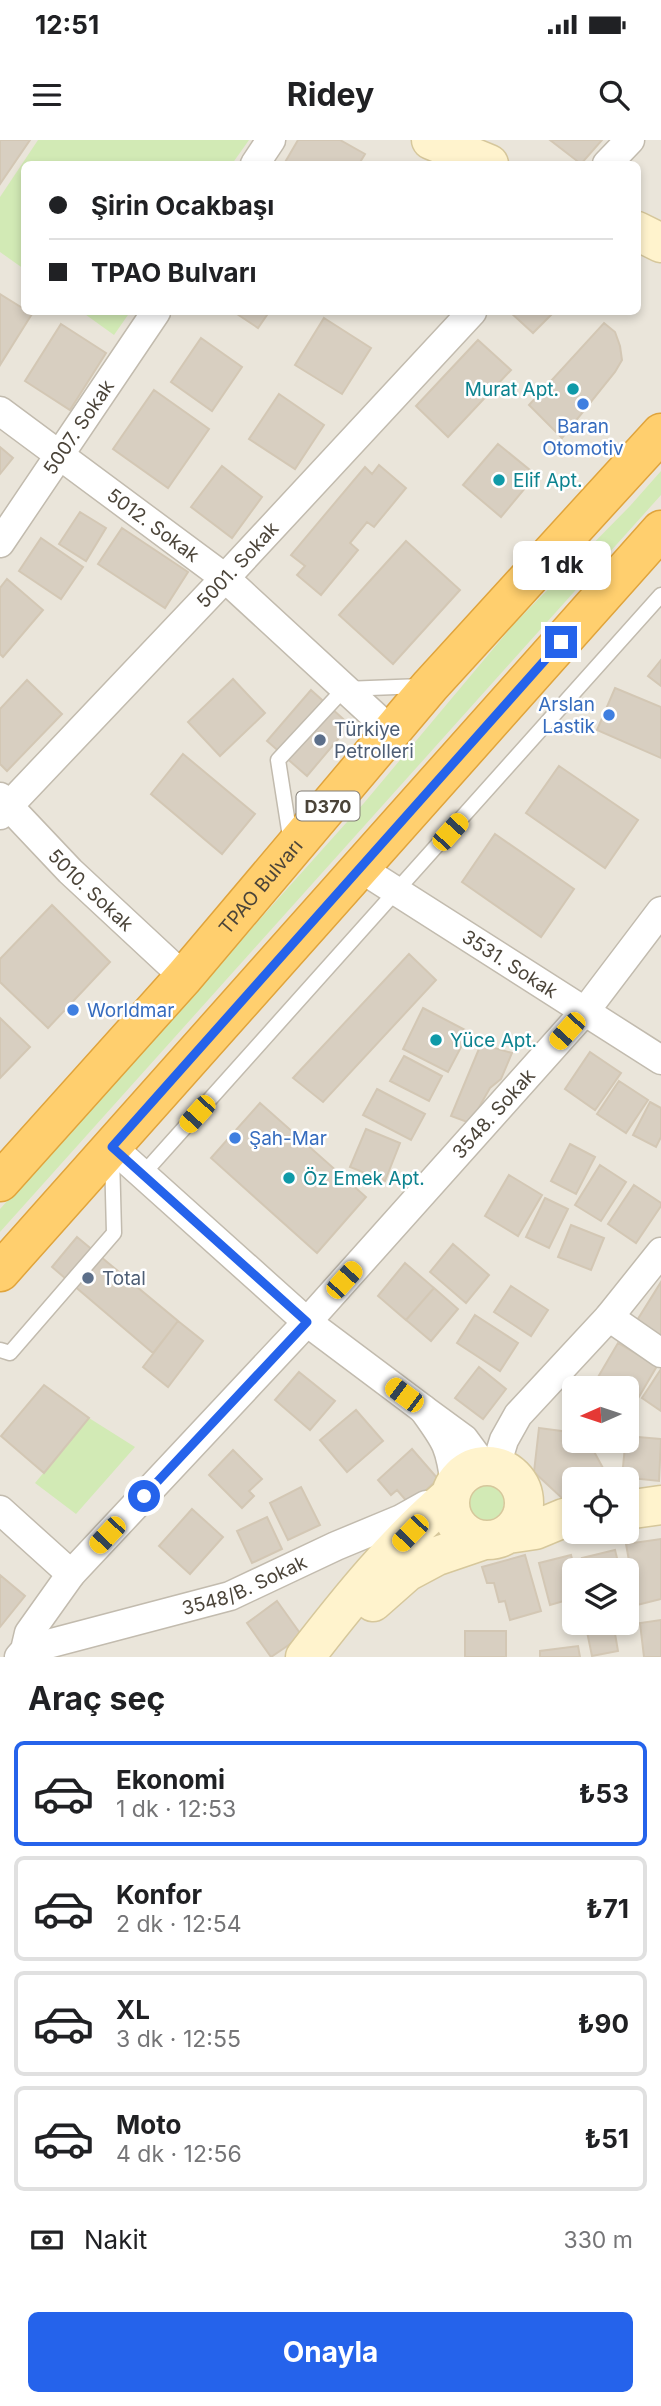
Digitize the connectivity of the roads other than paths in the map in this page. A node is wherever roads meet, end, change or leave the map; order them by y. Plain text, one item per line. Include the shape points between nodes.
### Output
1 (271, 140) edge
2 (431, 140) edge
3 (630, 140) edge
4 (257, 161) edge
5 (482, 161) edge
6 (610, 161) edge
7 (641, 234) edge
8 (661, 243) edge
9 (154, 315) edge
10 (469, 315) edge
11 (0, 411) edge
12 (661, 433) edge
13 (61, 454) junction
14 (658, 538) edge
15 (0, 543) edge
16 (225, 578) junction
17 (661, 596) edge
18 (430, 686) junction
19 (344, 689) junction
20 (391, 731) junction
21 (3, 805) edge
22 (292, 849) junction
23 (360, 868) junction
24 (398, 892) junction
25 (661, 911) edge
26 (184, 977) junction
27 (586, 1010) junction
28 (661, 1060) edge
29 (112, 1147) junction
30 (142, 1174) junction
31 (0, 1182) edge
32 (661, 1252) edge
33 (0, 1272) edge
34 (609, 1317) junction
35 (307, 1322) junction
36 (0, 1350) edge
37 (661, 1353) edge
38 (477, 1482) junction
39 (661, 1505) edge
40 (639, 1508) edge
41 (0, 1510) edge
42 (562, 1515) edge
43 (562, 1520) edge
44 (496, 1537) junction
45 (71, 1574) junction
46 (22, 1653) edge
47 (305, 1657) edge
48 (322, 1657) edge

1 - 4 street
2 - 5 main road
3 - 6 street
7 - 8 main road
9 - 13 street, 5007. Sokak
10 - 16 street, 5001. Sokak
11 - 13 street, 5012. Sokak
12 - 18 highway, TPAO Bulvarı / D370
13 - 15 street, 5007. Sokak
13 - 16 street, 5012. Sokak
14 - 23 highway
16 - 19 street, 5012. Sokak
16 - 21 street, 5001. Sokak
17 - 24 lane
18 - 19 lane
18 - 20 highway, TPAO Bulvarı / D370
19 - 20 street, 5012. Sokak
19 - 22 lane via 278,760
20 - 22 highway, TPAO Bulvarı / D370
21 - 26 street, 5010. Sokak
22 - 26 highway, TPAO Bulvarı / D370
23 - 24 street, 3531. Sokak
23 - 29 highway
24 - 27 street, 3531. Sokak
24 - 30 lane
25 - 27 street, 3548. Sokak
26 - 31 highway, TPAO Bulvarı / D370
27 - 28 street, 3531. Sokak
27 - 35 street, 3548. Sokak
29 - 30 street
29 - 33 highway
29 - 36 lane via 114,1233 10,1353
30 - 35 street
32 - 34 street
34 - 37 street
34 - 38 street via 518,1415
35 - 38 street via 423,1409 452,1455
35 - 45 street, 3548. Sokak
38 - 42 main road
38 - 44 main road via 450,1509 454,1520 472,1537
38 - 44 main road via 525,1502 517,1525
38 - 46 street, 3548/B. Sokak via 230,1596
38 - 47 main road via 424,1519 396,1547
39 - 40 main road
41 - 45 street
43 - 44 main road
44 - 48 main road via 437,1556 407,1572 348,1625
45 - 46 street, 3548. Sokak via 29,1633

